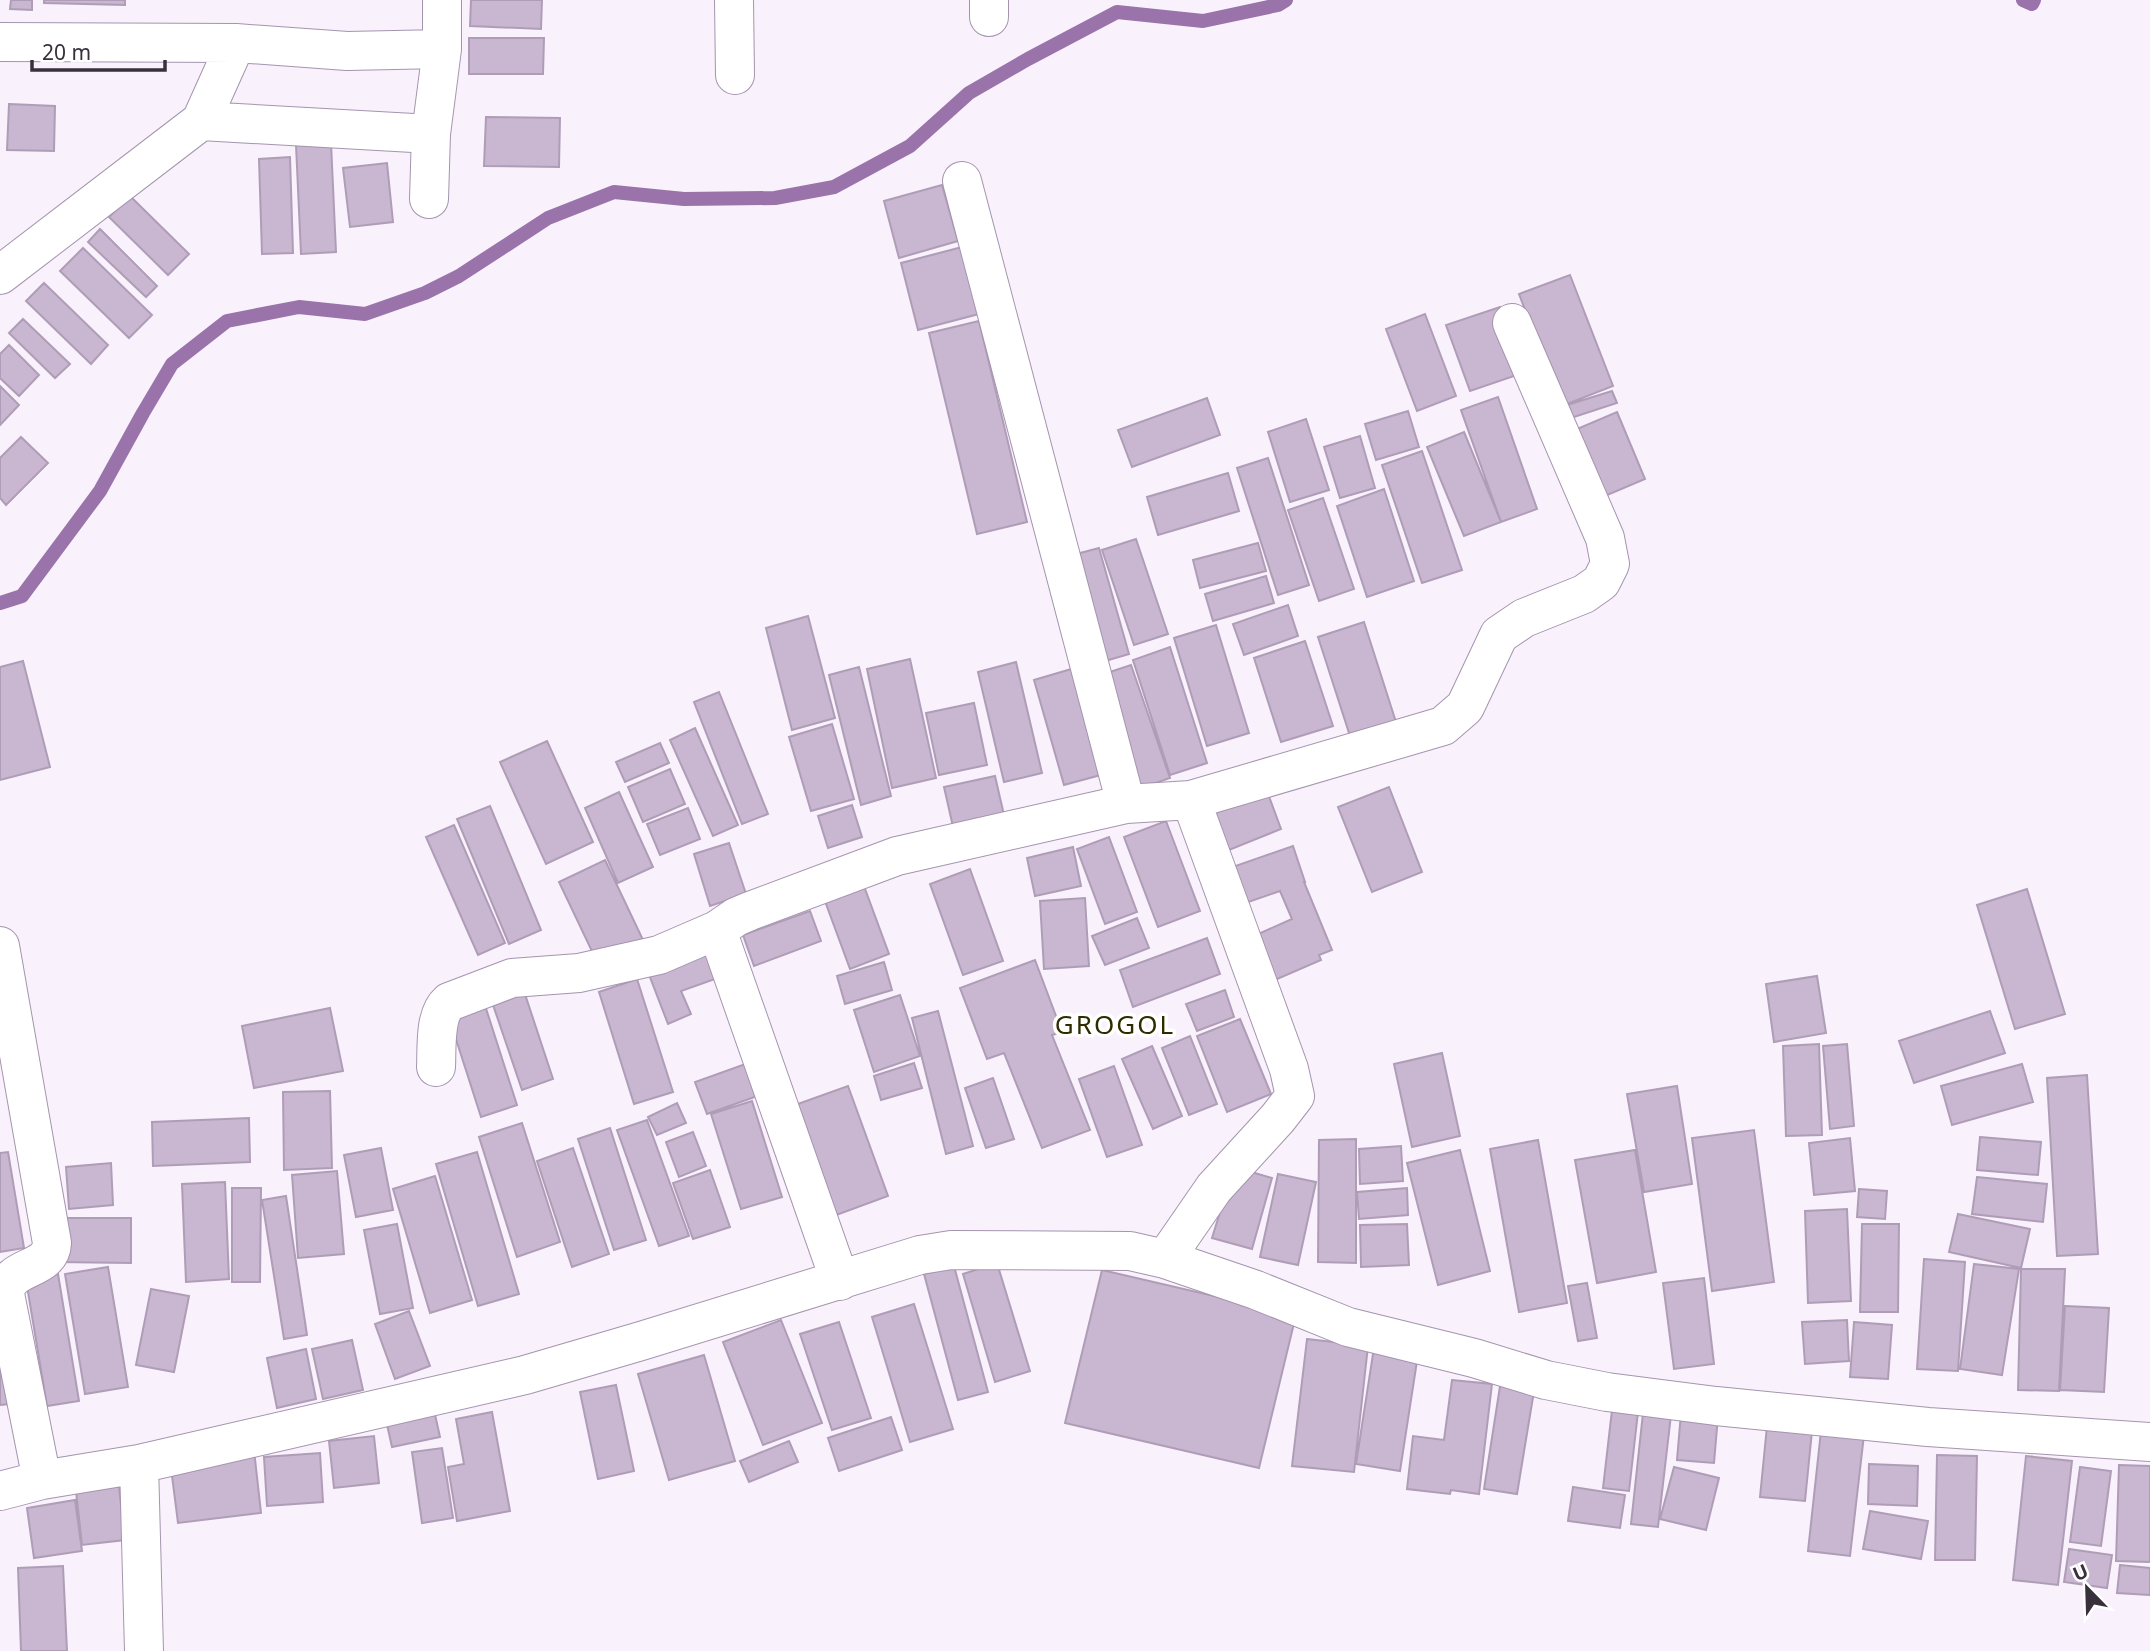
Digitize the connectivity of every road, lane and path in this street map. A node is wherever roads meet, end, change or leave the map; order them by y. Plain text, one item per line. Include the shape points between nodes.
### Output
1 (442, 0) edge
2 (734, 0) edge
3 (0, 42) edge
4 (236, 43) junction
5 (442, 49) junction
6 (735, 75) dead end
7 (201, 121) junction
8 (431, 134) junction
9 (962, 181) dead end
10 (429, 199) dead end
11 (0, 275) edge
12 (1512, 323) dead end
13 (1191, 800) junction
14 (1126, 804) junction
15 (717, 930) junction
16 (0, 946) edge
17 (436, 1068) dead end
18 (1164, 1259) junction
19 (841, 1281) junction
20 (2150, 1442) edge
21 (139, 1464) junction
22 (42, 1480) junction
23 (0, 1491) edge
24 (144, 1651) edge

1 - 5 street
2 - 6 street
3 - 4 street
4 - 5 street via 347,51
4 - 7 street
5 - 8 street
7 - 8 street
7 - 11 street
8 - 10 street
9 - 14 street
12 - 13 street via 1605,538 1610,564 1601,582 1584,594 1524,618 1499,635 1465,707 1443,726
13 - 14 street
13 - 18 street via 1295,1096 1214,1188
14 - 15 street via 897,856 750,911
15 - 17 street via 659,955 579,973 512,978 449,1002 443,1006 439,1023
15 - 19 street
16 - 22 street via 52,1243 52,1252 12,1278 5,1294
18 - 19 street via 1130,1251 951,1250 920,1255
18 - 20 street via 1348,1326 1607,1392 1928,1427
19 - 21 street via 525,1375
21 - 22 street
21 - 24 street
22 - 23 street

